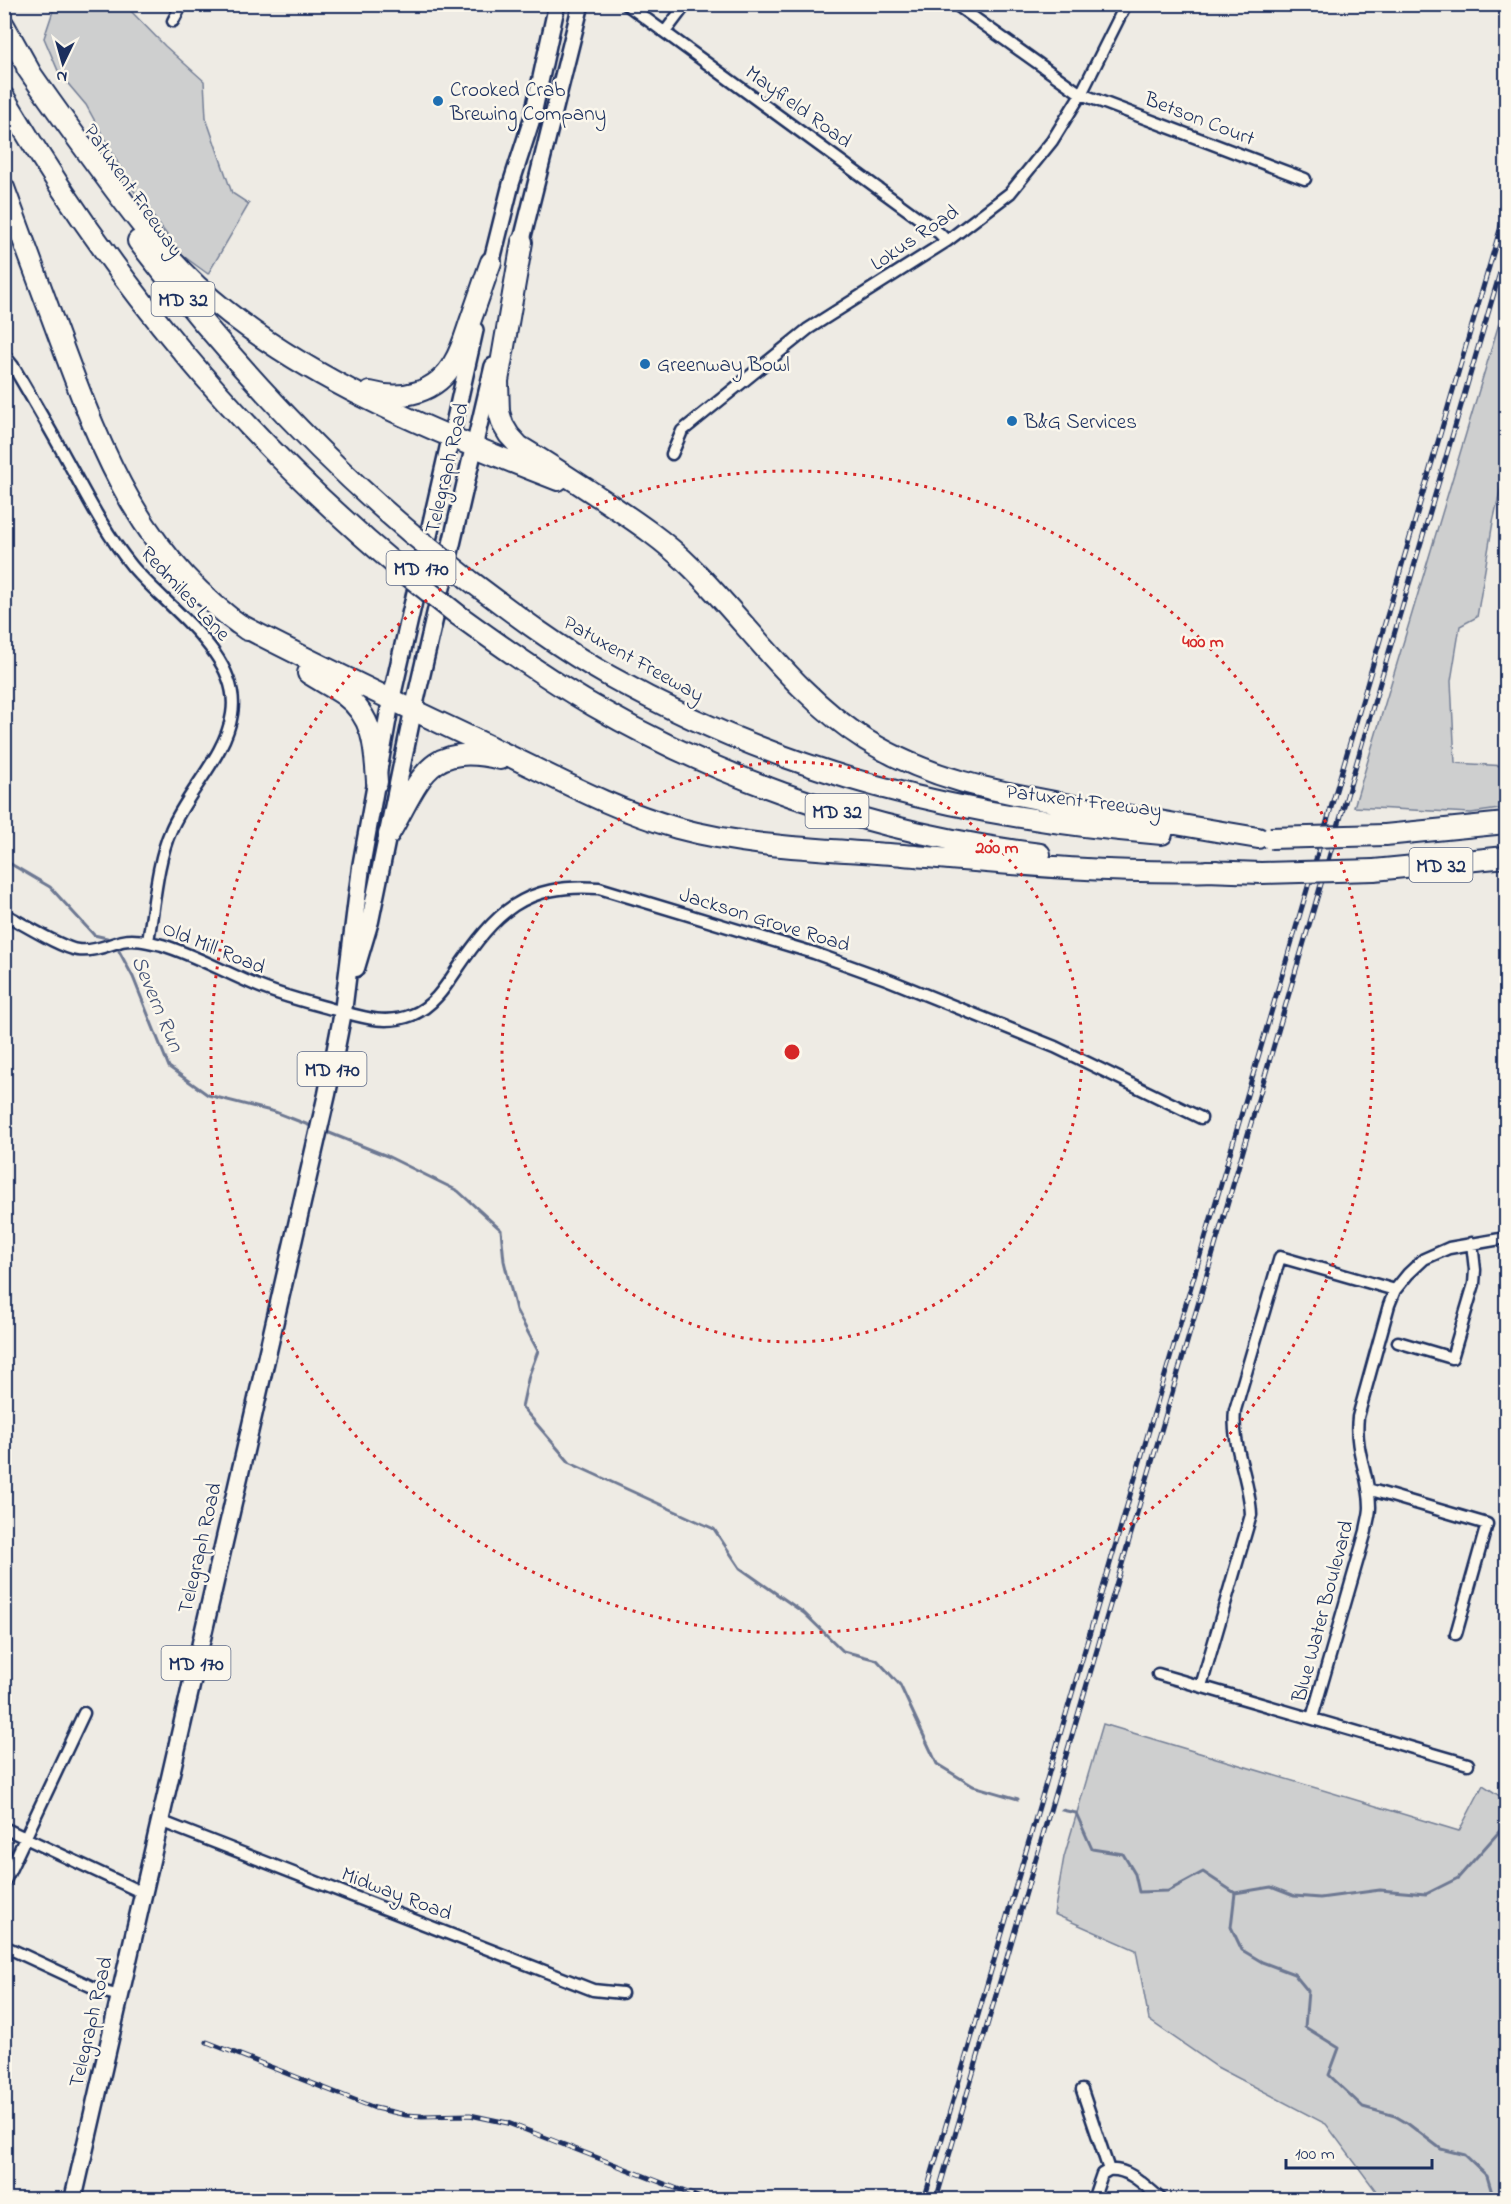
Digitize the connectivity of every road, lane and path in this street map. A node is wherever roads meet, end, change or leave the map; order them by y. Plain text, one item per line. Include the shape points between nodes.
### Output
1 (182, 4) edge
2 (558, 4) edge
3 (581, 4) edge
4 (626, 4) edge
5 (686, 4) edge
6 (955, 4) edge
7 (1126, 4) edge
8 (173, 21) dead end
9 (4, 25) edge
10 (665, 32) junction
11 (27, 68) junction
12 (1081, 94) junction
13 (4, 97) edge
14 (1305, 179) dead end
15 (4, 188) edge
16 (947, 241) junction
17 (522, 242) junction
18 (491, 262) junction
19 (4, 355) edge
20 (331, 378) junction
21 (451, 437) junction
22 (474, 447) junction
23 (672, 454) dead end
24 (610, 504) junction
25 (237, 623) junction
26 (391, 700) junction
27 (413, 711) junction
28 (529, 767) junction
29 (377, 782) junction
30 (1506, 823) edge
31 (389, 834) junction
32 (1264, 838) junction
33 (1506, 857) edge
34 (1217, 871) junction
35 (4, 914) edge
36 (148, 942) junction
37 (343, 1012) junction
38 (1201, 1118) dead end
39 (1506, 1238) edge
40 (1472, 1243) junction
41 (1395, 1290) junction
42 (1398, 1342) dead end
43 (1368, 1489) junction
44 (1456, 1634) dead end
45 (1158, 1674) dead end
46 (1201, 1686) junction
47 (84, 1713) dead end
48 (1312, 1719) junction
49 (1468, 1764) dead end
50 (160, 1821) junction
51 (4, 1828) edge
52 (25, 1838) junction
53 (4, 1883) edge
54 (144, 1893) junction
55 (4, 1946) edge
56 (622, 1993) dead end
57 (120, 1995) junction
58 (1082, 2090) dead end
59 (1109, 2170) junction
60 (73, 2199) edge
61 (1093, 2199) edge
62 (1162, 2199) edge

1 - 8 street
2 - 18 main road, Telegraph Road / MD 170 via 532,119
3 - 17 main road, Telegraph Road / MD 170
4 - 10 street, Mayfield Road
5 - 10 street
6 - 12 street, Betson Court
7 - 12 street, Lokus Road
9 - 11 highway, Patuxent Freeway / MD 32
10 - 16 street, Mayfield Road
11 - 20 highway via 166,255 225,309
11 - 32 highway, Patuxent Freeway / MD 32, bridge via 127,226 228,353 360,489 468,579 565,649 663,705 723,733 848,780 1037,820 1164,834
12 - 14 street, Betson Court
12 - 16 street, Lokus Road via 1052,141 1010,193
13 - 34 highway, MD 32, bridge via 102,249 153,317 243,422 340,517 503,648 594,706 708,764 841,813 973,843 1104,863
15 - 25 highway via 93,427 117,479 173,562
16 - 23 street, Lokus Road via 808,330 682,430
17 - 22 main road, Telegraph Road / MD 170
17 - 24 highway via 498,381 503,425 519,446
18 - 20 highway via 455,361 434,385 407,396 394,396
18 - 21 main road, Telegraph Road / MD 170
19 - 36 street, Redmiles Lane via 110,536 131,565 220,659 231,681 230,726 171,830
20 - 21 highway
21 - 22 highway
21 - 26 main road, Telegraph Road / MD 170
22 - 24 highway
22 - 27 main road, Telegraph Road / MD 170
24 - 32 highway via 647,529 692,568 813,698 840,722 886,751 941,776 987,789
25 - 26 highway
25 - 29 highway via 357,706 375,745
26 - 27 highway
26 - 29 main road, Telegraph Road / MD 170
27 - 28 highway
27 - 31 main road, Telegraph Road / MD 170
28 - 31 highway via 473,754 444,758 418,781
28 - 34 highway via 639,816 702,834 755,843 1103,871
29 - 37 main road, Telegraph Road / MD 170 via 361,867
30 - 32 highway, Patuxent Freeway / MD 32, bridge via 1385,835
31 - 37 main road, Telegraph Road / MD 170 via 370,921
33 - 34 highway, MD 32, bridge via 1374,870
35 - 36 street, Old Mill Road via 77,950 124,941
36 - 37 street, Old Mill Road via 183,952 260,987
37 - 38 street, Jackson Grove Road via 386,1021 413,1014 439,995 477,941 504,912 544,892 599,888 814,953 889,980 1054,1047
37 - 50 main road, Telegraph Road / MD 170
39 - 40 street, Blue Water Boulevard
40 - 41 street, Blue Water Boulevard via 1424,1259
40 - 42 street via 1474,1284 1452,1358
41 - 43 street, Blue Water Boulevard via 1358,1417 1356,1435
41 - 46 street via 1280,1257 1235,1410 1236,1443 1251,1515
43 - 44 street via 1487,1524
43 - 48 street, Blue Water Boulevard via 1366,1531
45 - 46 street
46 - 48 street
47 - 52 street
48 - 49 street
50 - 54 main road, Telegraph Road / MD 170
50 - 56 street, Midway Road via 593,1990
51 - 52 street
52 - 53 street
52 - 54 street
54 - 57 main road, Telegraph Road / MD 170
55 - 57 street via 101,1991
57 - 60 main road, Telegraph Road / MD 170
58 - 59 street
59 - 61 street via 1102,2174
59 - 62 street via 1126,2172

